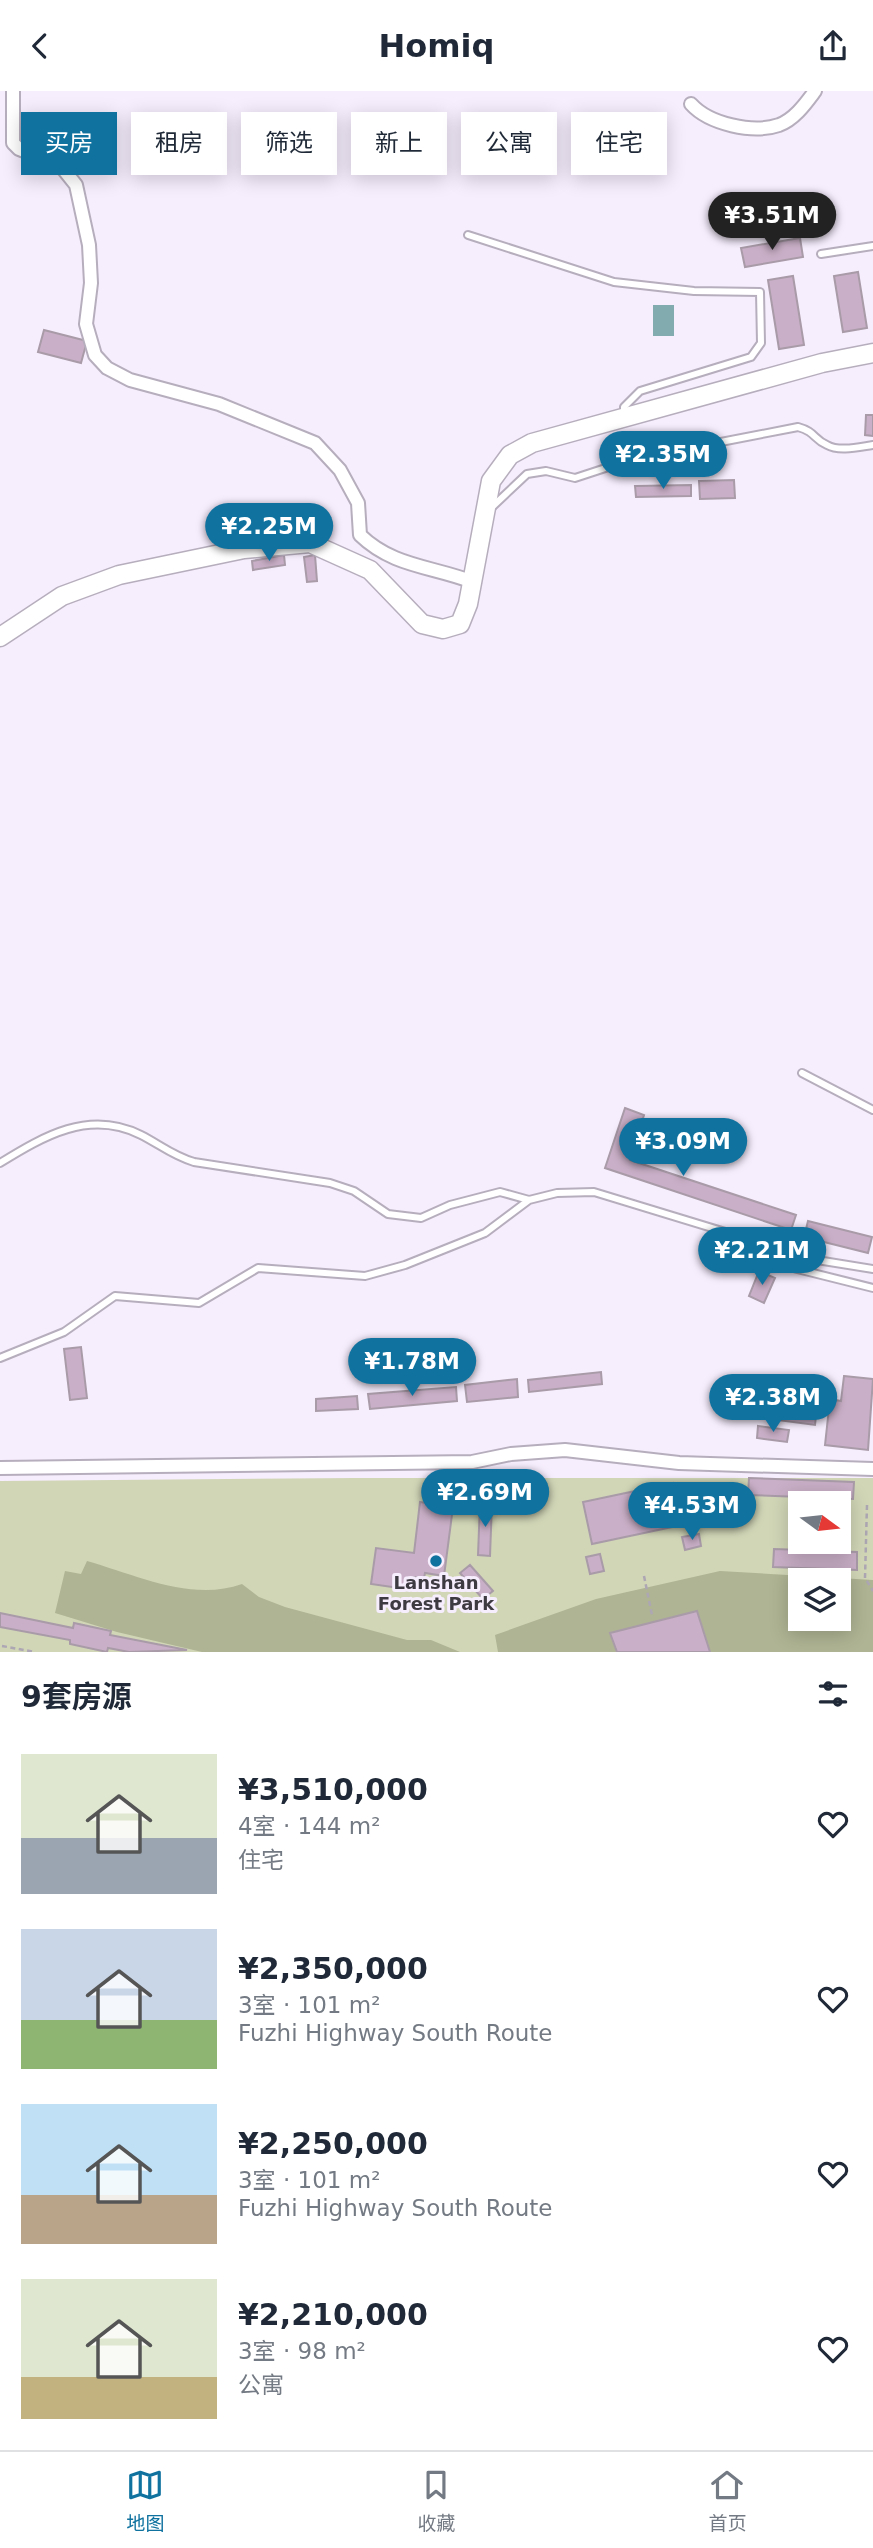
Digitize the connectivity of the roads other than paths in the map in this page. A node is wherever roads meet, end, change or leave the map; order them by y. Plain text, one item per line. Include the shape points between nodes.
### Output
1 (13, 91) edge
2 (815, 91) edge
3 (691, 104) dead end
4 (468, 235) dead end
5 (873, 246) edge
6 (821, 254) dead end
7 (873, 353) edge
8 (624, 418) junction
9 (873, 445) edge
10 (485, 515) junction
11 (473, 582) junction
12 (0, 638) edge
13 (802, 1073) dead end
14 (873, 1111) edge
15 (0, 1163) edge
16 (529, 1200) junction
17 (758, 1242) junction
18 (873, 1269) edge
19 (873, 1288) edge
20 (0, 1358) edge
21 (0, 1468) edge
22 (873, 1469) edge

1 - 11 street via 13,143 60,165 76,185 92,283 86,324 95,355 107,368 130,380 219,404 315,443 346,481 358,503 360,535 372,547 420,569 440,569
2 - 3 street via 794,116 779,125 755,127 713,120
4 - 8 lane via 614,282 694,291 760,292 761,343 751,357 640,391 624,407
5 - 6 lane
7 - 8 main road
8 - 10 main road via 532,443 510,455 491,481
9 - 10 lane via 834,448 814,432 798,427 633,459 575,478 546,471 527,474
10 - 11 main road
11 - 12 main road via 460,624 443,629 422,624 370,570 310,543 244,549 119,575 62,596
13 - 14 lane
15 - 16 lane via 64,1128 104,1124 143,1135 178,1157 330,1183 354,1191 388,1214 421,1218 500,1192
16 - 17 lane via 557,1193 594,1192
16 - 20 lane via 485,1233 405,1265 365,1276 258,1268 199,1303 115,1296 64,1332
17 - 18 lane via 817,1260
17 - 19 lane via 761,1254 789,1267
21 - 22 street via 472,1462 565,1450 679,1463

